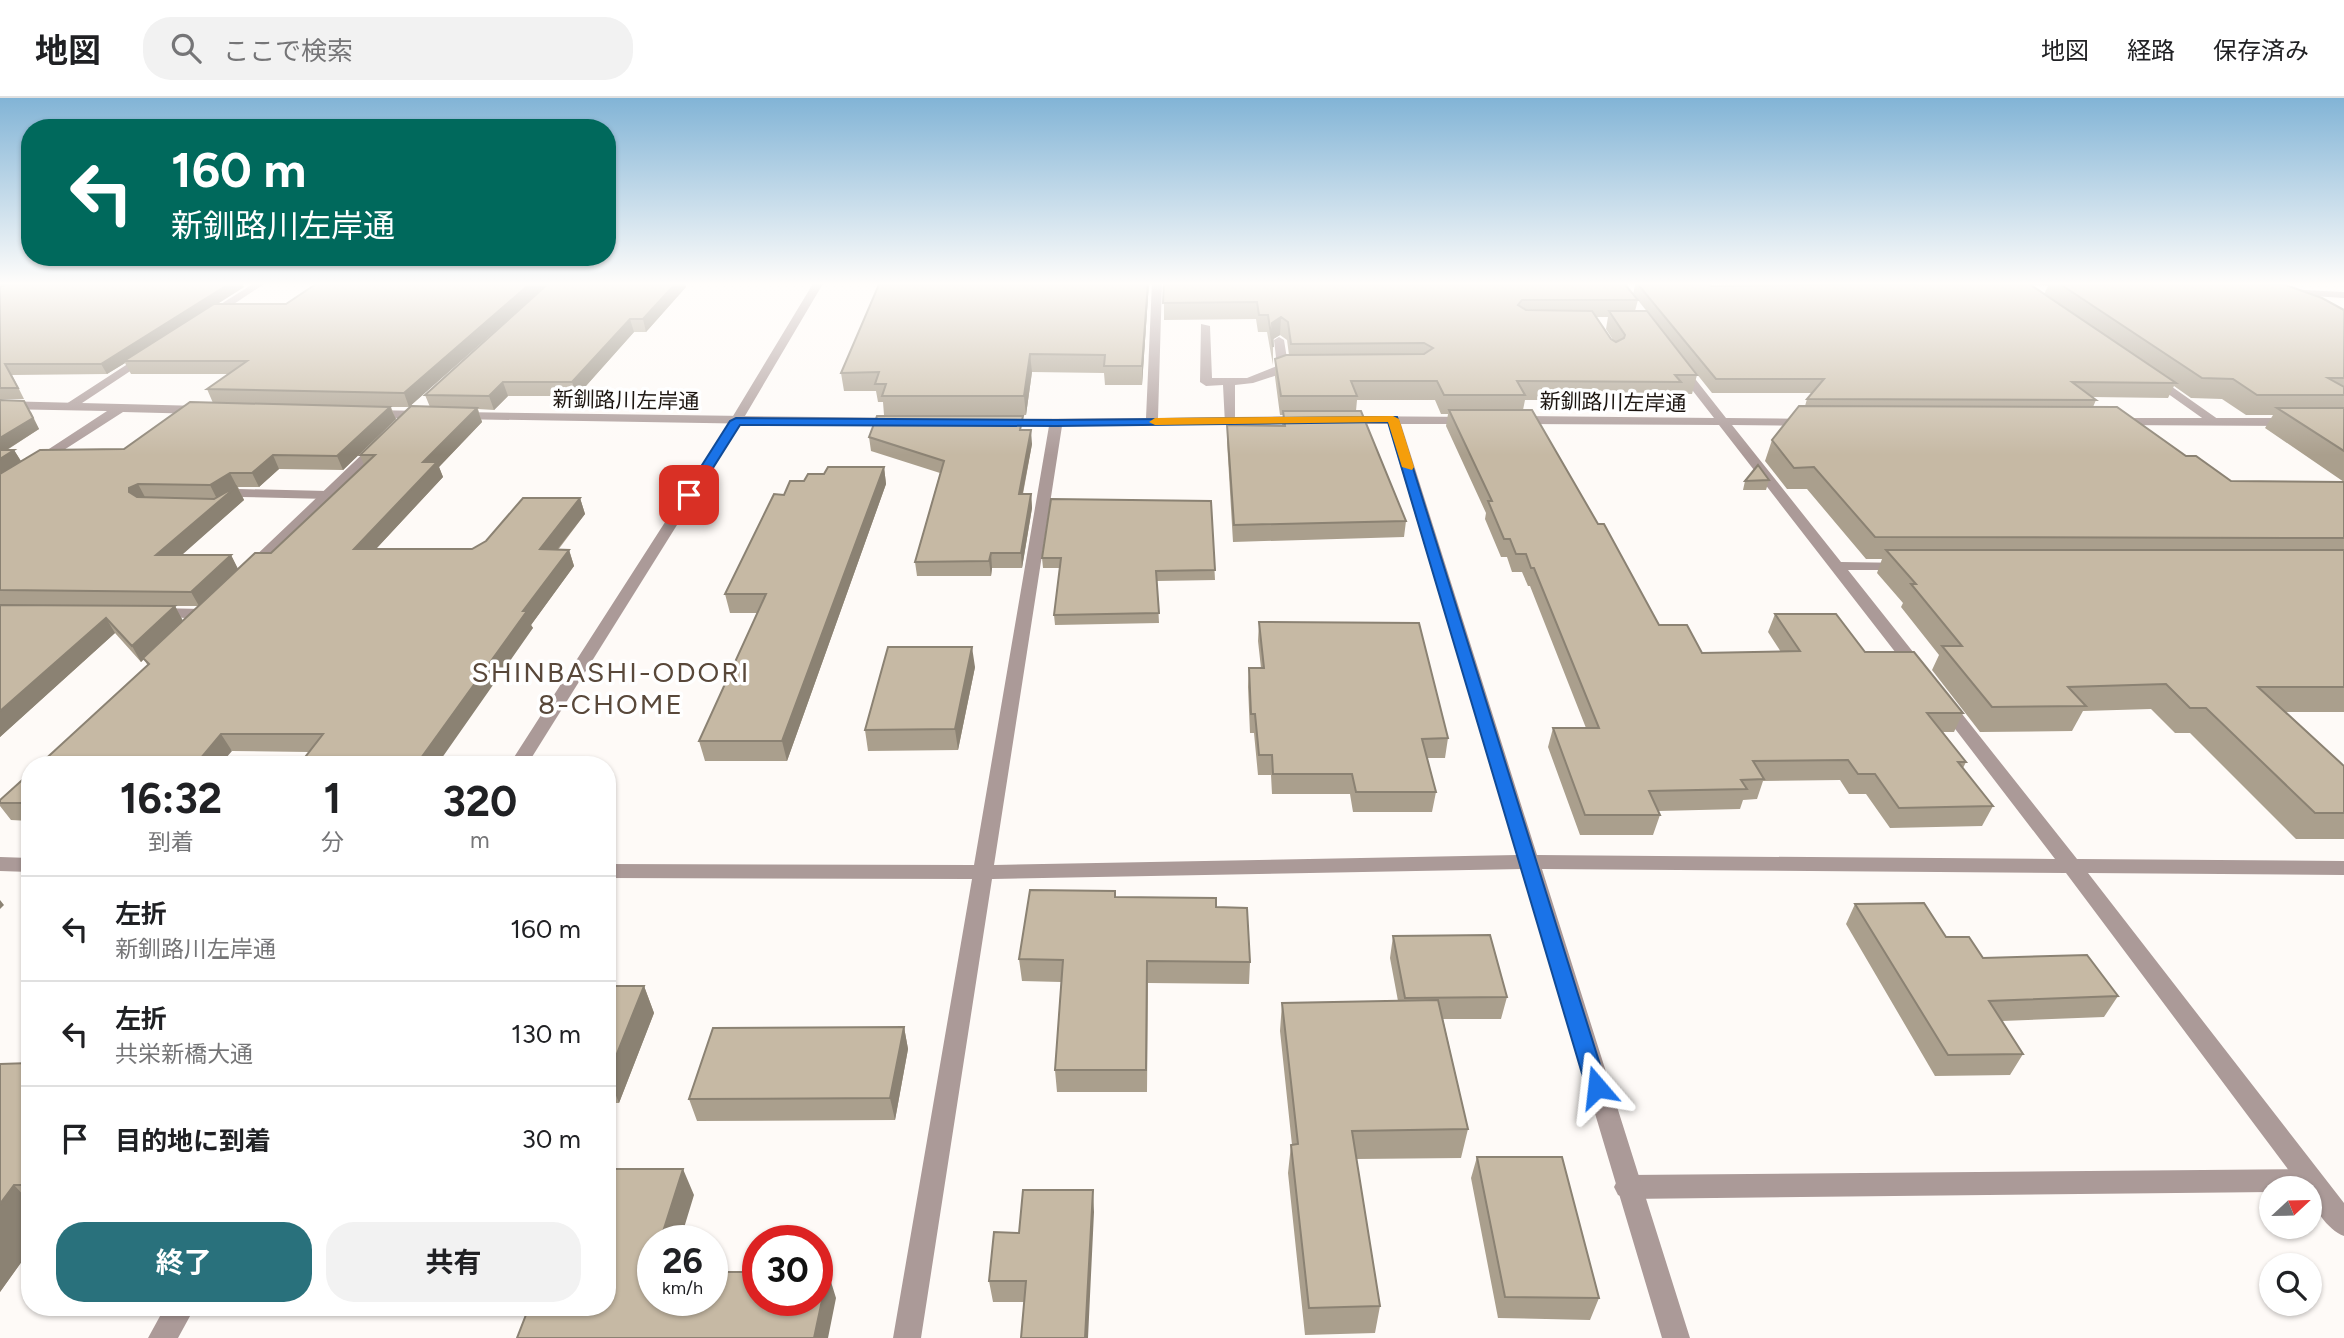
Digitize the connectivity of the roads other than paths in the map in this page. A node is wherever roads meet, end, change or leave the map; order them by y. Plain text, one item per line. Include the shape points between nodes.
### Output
1 (784, 340) edge
2 (1155, 340) edge
3 (1205, 340) edge
4 (1279, 340) edge
5 (160, 348) edge
6 (1672, 356) edge
7 (1283, 368) junction
8 (1311, 368) edge
9 (2148, 375) edge
10 (1229, 382) junction
11 (431, 397) edge
12 (0, 405) edge
13 (69, 406) junction
14 (120, 408) junction
15 (217, 410) edge
16 (356, 414) edge
17 (412, 415) junction
18 (1393, 419) junction
19 (1476, 420) edge
20 (1504, 420) edge
21 (736, 421) junction
22 (1229, 421) junction
23 (919, 422) edge
24 (1152, 422) junction
25 (1723, 422) junction
26 (1819, 422) edge
27 (2107, 422) edge
28 (2216, 422) junction
29 (2306, 422) edge
30 (987, 423) edge
31 (1056, 423) junction
32 (0, 487) edge
33 (328, 495) junction
34 (208, 506) edge
35 (1836, 566) junction
36 (1919, 566) edge
37 (242, 577) edge
38 (135, 613) edge
39 (183, 633) edge
40 (524, 756) edge
41 (1528, 862) junction
42 (0, 864) edge
43 (21, 865) edge
44 (2073, 868) junction
45 (2344, 868) edge
46 (616, 871) edge
47 (982, 872) junction
48 (2307, 1176) edge
49 (2259, 1181) edge
50 (1627, 1187) junction
51 (2322, 1196) edge
52 (2344, 1224) edge
53 (175, 1316) edge
54 (162, 1338) edge
55 (908, 1338) edge
56 (1676, 1338) edge

1 - 21 street
2 - 24 street
3 - 10 street via 1206,382
4 - 7 street
5 - 13 street
6 - 25 street
7 - 8 street
7 - 10 street via 1249,381
9 - 28 street
10 - 22 street
11 - 17 street
12 - 13 street
13 - 14 street
14 - 15 street
14 - 32 street
16 - 17 street, 新釧路川左岸通
17 - 21 street, 新釧路川左岸通
17 - 33 street
18 - 19 street
18 - 22 street
18 - 41 street
20 - 25 street, 新釧路川左岸通
21 - 23 street, 新釧路川左岸通
21 - 40 street
22 - 24 street
24 - 31 street
25 - 26 street, 新釧路川左岸通
25 - 35 street
27 - 28 street
28 - 29 street
30 - 31 street
31 - 47 street
33 - 34 street via 238,493 221,506
33 - 37 street
35 - 36 street
35 - 44 street
38 - 39 street via 208,609
41 - 44 street
41 - 47 street
41 - 50 street
42 - 43 street
44 - 45 street
44 - 48 street
46 - 47 street
47 - 55 street
49 - 50 street
50 - 56 street
51 - 52 street
53 - 54 street

